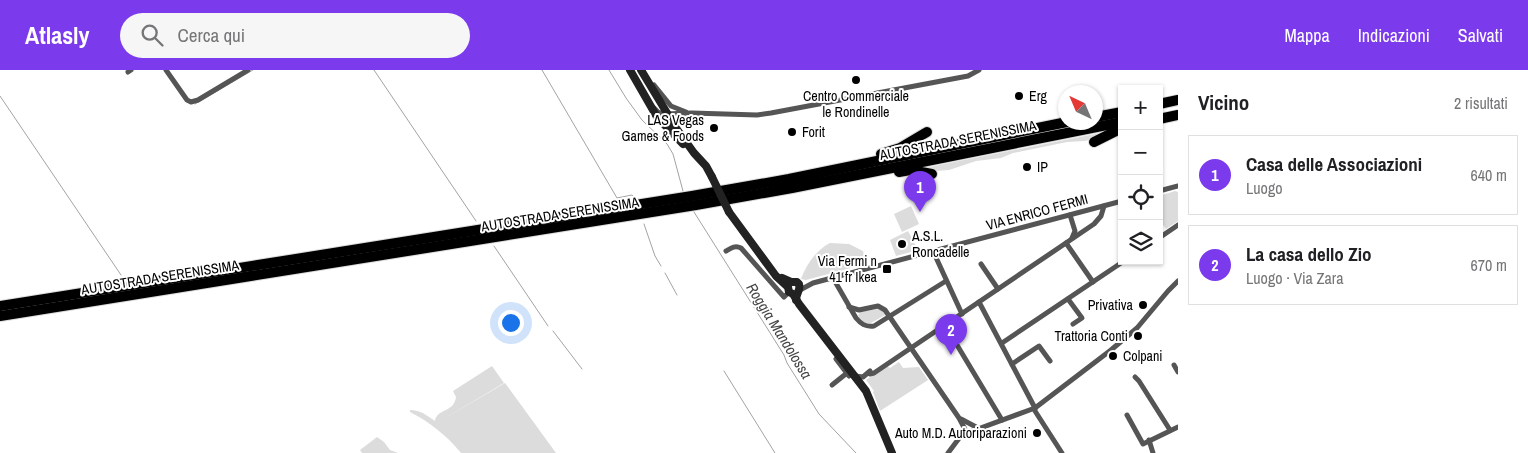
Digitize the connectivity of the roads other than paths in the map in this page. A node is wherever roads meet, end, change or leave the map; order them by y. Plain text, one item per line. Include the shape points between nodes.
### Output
1 (166, 70) edge
2 (248, 70) edge
3 (630, 70) edge
4 (641, 70) edge
5 (979, 70) edge
6 (1178, 100) edge
7 (649, 102) junction
8 (1163, 103) edge
9 (661, 109) junction
10 (1178, 110) edge
11 (692, 113) junction
12 (1118, 113) edge
13 (1163, 113) edge
14 (668, 114) junction
15 (1178, 115) edge
16 (1103, 116) edge
17 (1163, 118) edge
18 (1118, 123) edge
19 (1058, 124) edge
20 (676, 128) junction
21 (1118, 130) edge
22 (927, 132) dead end
23 (1094, 142) dead end
24 (694, 153) junction
25 (932, 174) dead end
26 (790, 183) junction
27 (1178, 186) edge
28 (1163, 190) edge
29 (1118, 202) edge
30 (1104, 206) junction
31 (1070, 215) junction
32 (1178, 225) edge
33 (1075, 230) junction
34 (1082, 232) junction
35 (1163, 235) edge
36 (1072, 239) junction
37 (1066, 243) junction
38 (726, 251) dead end
39 (933, 251) junction
40 (981, 264) dead end
41 (1118, 265) edge
42 (833, 278) junction
43 (946, 281) junction
44 (1178, 281) edge
45 (1093, 282) junction
46 (998, 289) junction
47 (794, 290) junction
48 (1068, 299) junction
49 (979, 302) junction
50 (0, 306) edge
51 (849, 307) junction
52 (859, 310) junction
53 (962, 314) junction
54 (0, 316) edge
55 (889, 316) junction
56 (856, 318) junction
57 (1073, 324) dead end
58 (945, 325) junction
59 (1002, 343) junction
60 (911, 347) junction
61 (836, 360) dead end
62 (1050, 361) dead end
63 (1012, 364) junction
64 (1174, 365) dead end
65 (1178, 372) edge
66 (852, 374) junction
67 (1136, 377) dead end
68 (832, 385) dead end
69 (1035, 408) junction
70 (1127, 415) dead end
71 (959, 418) junction
72 (1002, 420) junction
73 (1178, 427) edge
74 (978, 428) junction
75 (1170, 430) junction
76 (968, 433) junction
77 (1149, 440) junction
78 (892, 453) edge
79 (948, 453) edge
80 (1062, 453) edge
81 (1153, 453) edge

1 - 2 street via 191,102
3 - 7 street
4 - 9 street
4 - 11 street via 667,102
5 - 11 street via 968,76 771,113
6 - 8 highway
7 - 9 street
7 - 24 street via 664,125
9 - 14 street
10 - 13 highway
11 - 14 street
11 - 20 street via 678,118
12 - 16 highway
14 - 20 street
15 - 17 highway
18 - 26 highway, AUTOSTRADA SERENISSIMA
19 - 26 highway, AUTOSTRADA SERENISSIMA
20 - 24 street
21 - 23 highway
22 - 26 highway via 889,152 813,168
24 - 47 street, bridge via 706,166 729,212 772,271
25 - 26 highway via 910,170 819,188
26 - 50 highway, AUTOSTRADA SERENISSIMA
26 - 54 highway, AUTOSTRADA SERENISSIMA via 696,206
27 - 28 street
29 - 30 street, VIA ENRICO FERMI
30 - 31 street, VIA ENRICO FERMI
30 - 34 street via 1098,220
31 - 33 street
31 - 39 street, VIA ENRICO FERMI
32 - 35 street
33 - 34 street
33 - 36 street
34 - 36 street
36 - 37 street
37 - 45 street
37 - 46 street
38 - 47 street via 734,246 741,248 784,297
39 - 42 street, VIA ENRICO FERMI
39 - 43 street
40 - 46 street
41 - 45 street
42 - 47 street, VIA ENRICO FERMI
42 - 51 street
43 - 53 street
43 - 55 street
44 - 69 street via 1137,328
45 - 48 street
46 - 49 street
47 - 66 street
48 - 57 street via 1082,318
48 - 59 street
49 - 53 street
49 - 59 street
51 - 52 street
51 - 56 street
52 - 55 street via 878,306
52 - 56 street
53 - 58 street
55 - 56 street via 874,326
55 - 60 street
58 - 60 street
58 - 72 street
59 - 63 street
60 - 66 street via 872,374 863,377
60 - 71 street
61 - 66 street
62 - 63 street via 1039,346
63 - 69 street
64 - 65 street
66 - 68 street
66 - 78 street via 870,399
67 - 75 street
69 - 72 street
69 - 80 street
70 - 77 street via 1143,444
71 - 74 street
71 - 76 street
72 - 74 street
73 - 75 street
74 - 76 street
75 - 77 street
76 - 79 street via 960,437
77 - 81 street

